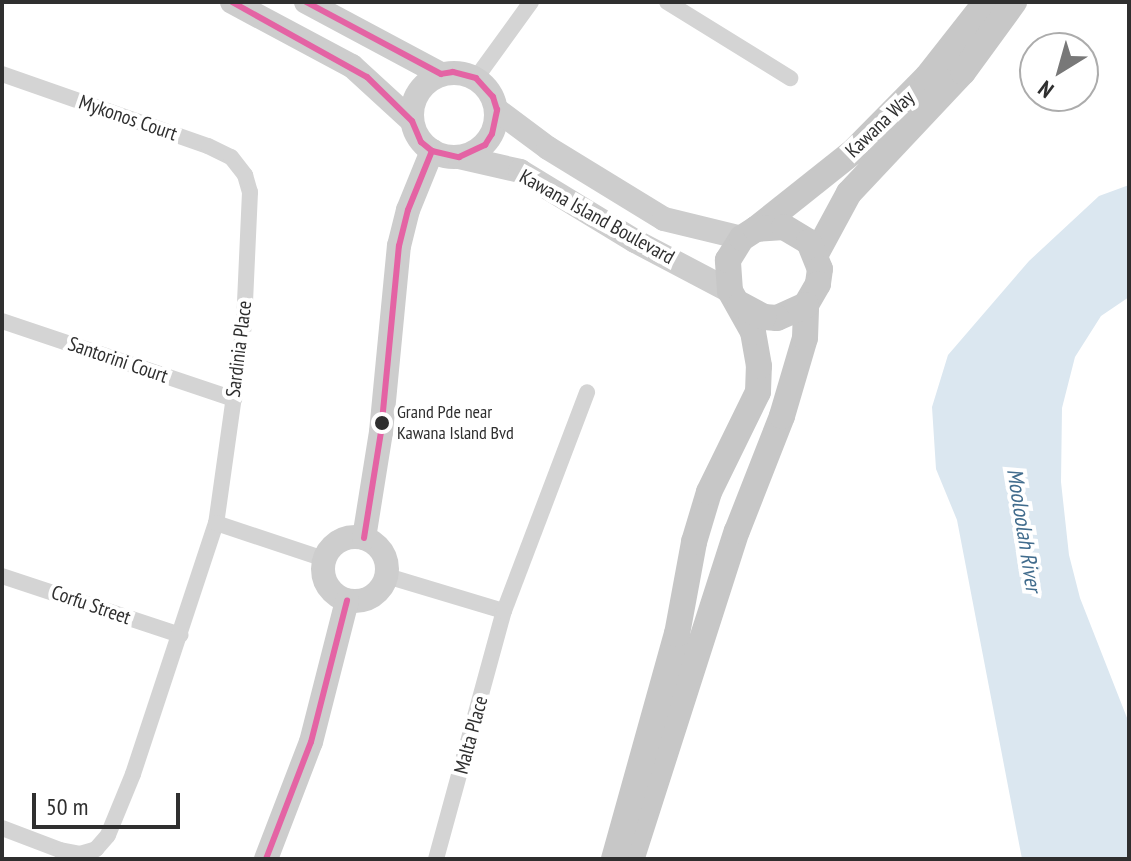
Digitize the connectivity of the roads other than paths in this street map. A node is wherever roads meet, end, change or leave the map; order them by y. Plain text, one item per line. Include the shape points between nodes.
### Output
1 (232, 2) edge
2 (306, 2) edge
3 (531, 2) edge
4 (667, 2) edge
5 (986, 2) edge
6 (1014, 2) edge
7 (2, 74) edge
8 (441, 74) junction
9 (476, 78) junction
10 (790, 78) dead end
11 (497, 110) junction
12 (412, 121) junction
13 (432, 151) junction
14 (459, 157) junction
15 (245, 175) joint
16 (749, 233) junction
17 (816, 254) junction
18 (735, 297) junction
19 (806, 305) junction
20 (2, 321) edge
21 (587, 392) dead end
22 (234, 399) junction
23 (216, 523) junction
24 (364, 538) junction
25 (324, 559) junction
26 (2, 576) edge
27 (387, 576) junction
28 (347, 601) junction
29 (504, 611) junction
30 (180, 635) junction
31 (2, 828) edge
32 (100, 854) edge
33 (266, 859) edge
34 (436, 859) edge
35 (614, 859) edge
36 (631, 859) edge

1 - 12 main road via 352,66
2 - 8 main road
3 - 9 street
4 - 10 street
5 - 16 main road, Kawana Way via 927,77 854,151
6 - 17 main road, Kawana Way via 963,72 849,193
7 - 15 street, Mykonos Court via 208,146 231,157
8 - 9 main road
8 - 12 main road via 417,93
9 - 11 main road
11 - 14 main road via 485,145
11 - 16 main road, Kawana Island Boulevard via 664,219
12 - 13 main road via 421,142
13 - 14 main road
13 - 24 main road via 399,246 381,432
14 - 18 main road, Kawana Island Boulevard via 520,171
15 - 22 street, Sardinia Place via 250,192 244,325
16 - 17 main road via 770,225 798,232
16 - 18 main road via 728,260
17 - 19 main road via 818,284
18 - 19 main road via 764,317 777,318
18 - 35 main road via 753,332 758,392 709,492 697,530 677,634
19 - 36 main road via 805,338 782,416 737,531
20 - 22 street, Santorini Court
21 - 29 street, Malta Place
22 - 23 street, Sardinia Place
23 - 25 street
23 - 30 street, Sardinia Place
24 - 25 main road via 335,543
24 - 27 main road via 385,557
25 - 28 main road via 330,589
26 - 30 street, Corfu Street
27 - 28 main road via 373,597
27 - 29 street
28 - 33 main road via 311,742
29 - 34 street, Malta Place
30 - 32 street, Sardinia Place
31 - 32 street via 60,850

